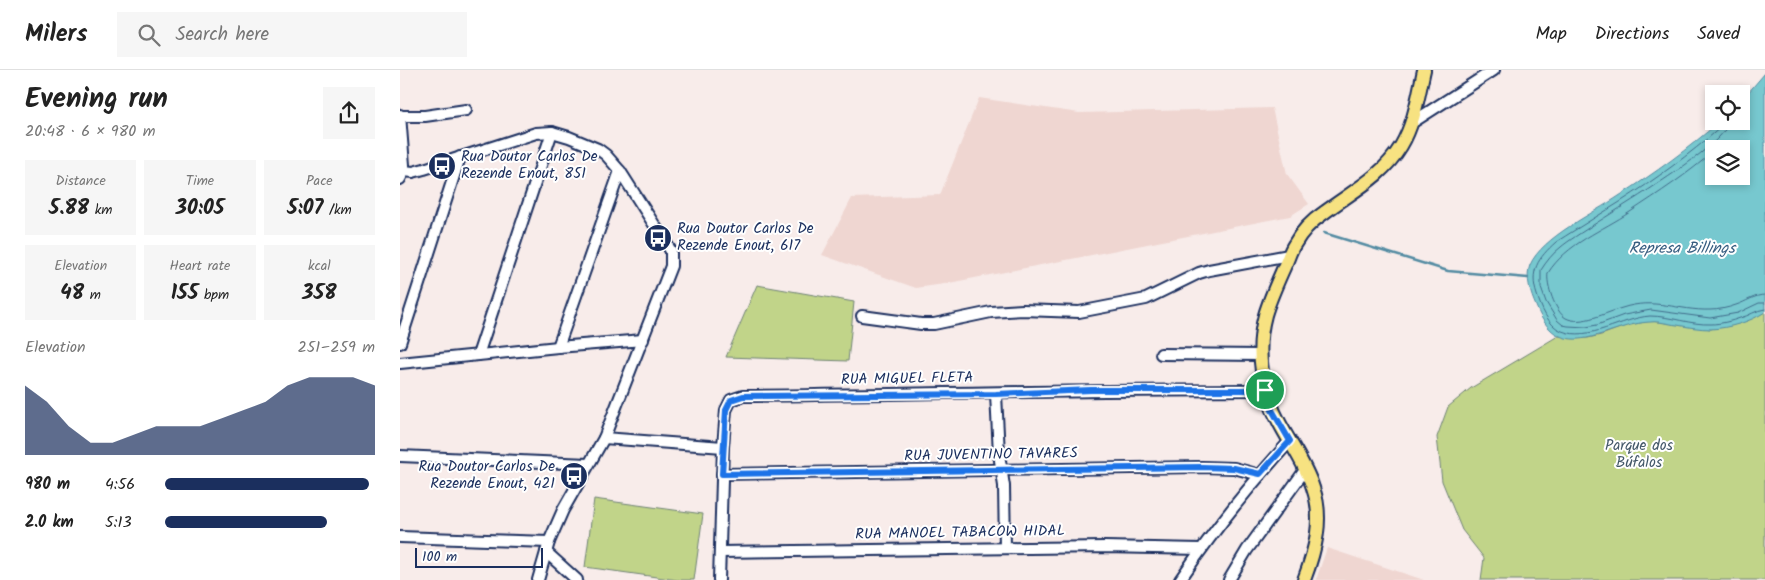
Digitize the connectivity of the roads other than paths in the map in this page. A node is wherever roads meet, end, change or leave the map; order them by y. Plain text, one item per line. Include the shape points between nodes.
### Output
1 (1424, 70) edge
2 (1494, 70) edge
3 (466, 110) dead end
4 (400, 116) edge
5 (1413, 122) junction
6 (552, 132) junction
7 (460, 157) junction
8 (620, 171) junction
9 (402, 175) edge
10 (1290, 255) junction
11 (862, 316) dead end
12 (643, 340) junction
13 (400, 343) edge
14 (558, 347) junction
15 (478, 354) junction
16 (1161, 354) dead end
17 (1261, 355) junction
18 (400, 362) edge
19 (1265, 390) junction
20 (996, 394) junction
21 (604, 438) junction
22 (1290, 441) junction
23 (723, 447) junction
24 (400, 456) edge
25 (588, 464) junction
26 (1002, 470) junction
27 (1305, 470) junction
28 (722, 474) junction
29 (1260, 474) junction
30 (400, 537) edge
31 (548, 547) junction
32 (1005, 548) junction
33 (1201, 549) junction
34 (720, 552) junction
35 (538, 580) edge
36 (577, 580) edge
37 (719, 580) edge
38 (1180, 580) edge
39 (1229, 580) edge
40 (1304, 580) edge

1 - 5 main road
2 - 5 street
3 - 4 street
4 - 9 street
5 - 10 main road via 1401,146 1383,169 1316,220 1294,245
6 - 7 street via 536,133
6 - 8 street via 598,149
6 - 15 street
7 - 9 street
7 - 13 street
8 - 12 street via 672,256
8 - 14 street
10 - 11 street via 1209,270 1146,299 1079,312 991,312 928,324
10 - 17 main road via 1265,315
12 - 14 street
12 - 21 street
14 - 15 street
15 - 18 street
16 - 17 street
17 - 19 main road
19 - 20 street, RUA MIGUEL FLETA
19 - 22 main road via 1272,410
20 - 23 street, RUA MIGUEL FLETA via 743,396 728,404
20 - 26 street
21 - 23 street
21 - 25 street
22 - 27 main road
22 - 29 street
23 - 28 street, RUA MIGUEL FLETA
24 - 25 street
25 - 31 street via 563,510
26 - 28 street, RUA JUVENTINO TAVARES
26 - 29 street, RUA JUVENTINO TAVARES via 1234,468
26 - 32 street
27 - 39 street
27 - 40 main road via 1314,489 1318,522 1310,566
28 - 34 street, RUA MIGUEL FLETA
29 - 33 street
30 - 31 street
31 - 35 street
31 - 36 street
32 - 33 street, RUA MANOEL TABACOW HIDAL
32 - 34 street, RUA MANOEL TABACOW HIDAL
33 - 38 street
34 - 37 street, RUA MIGUEL FLETA

